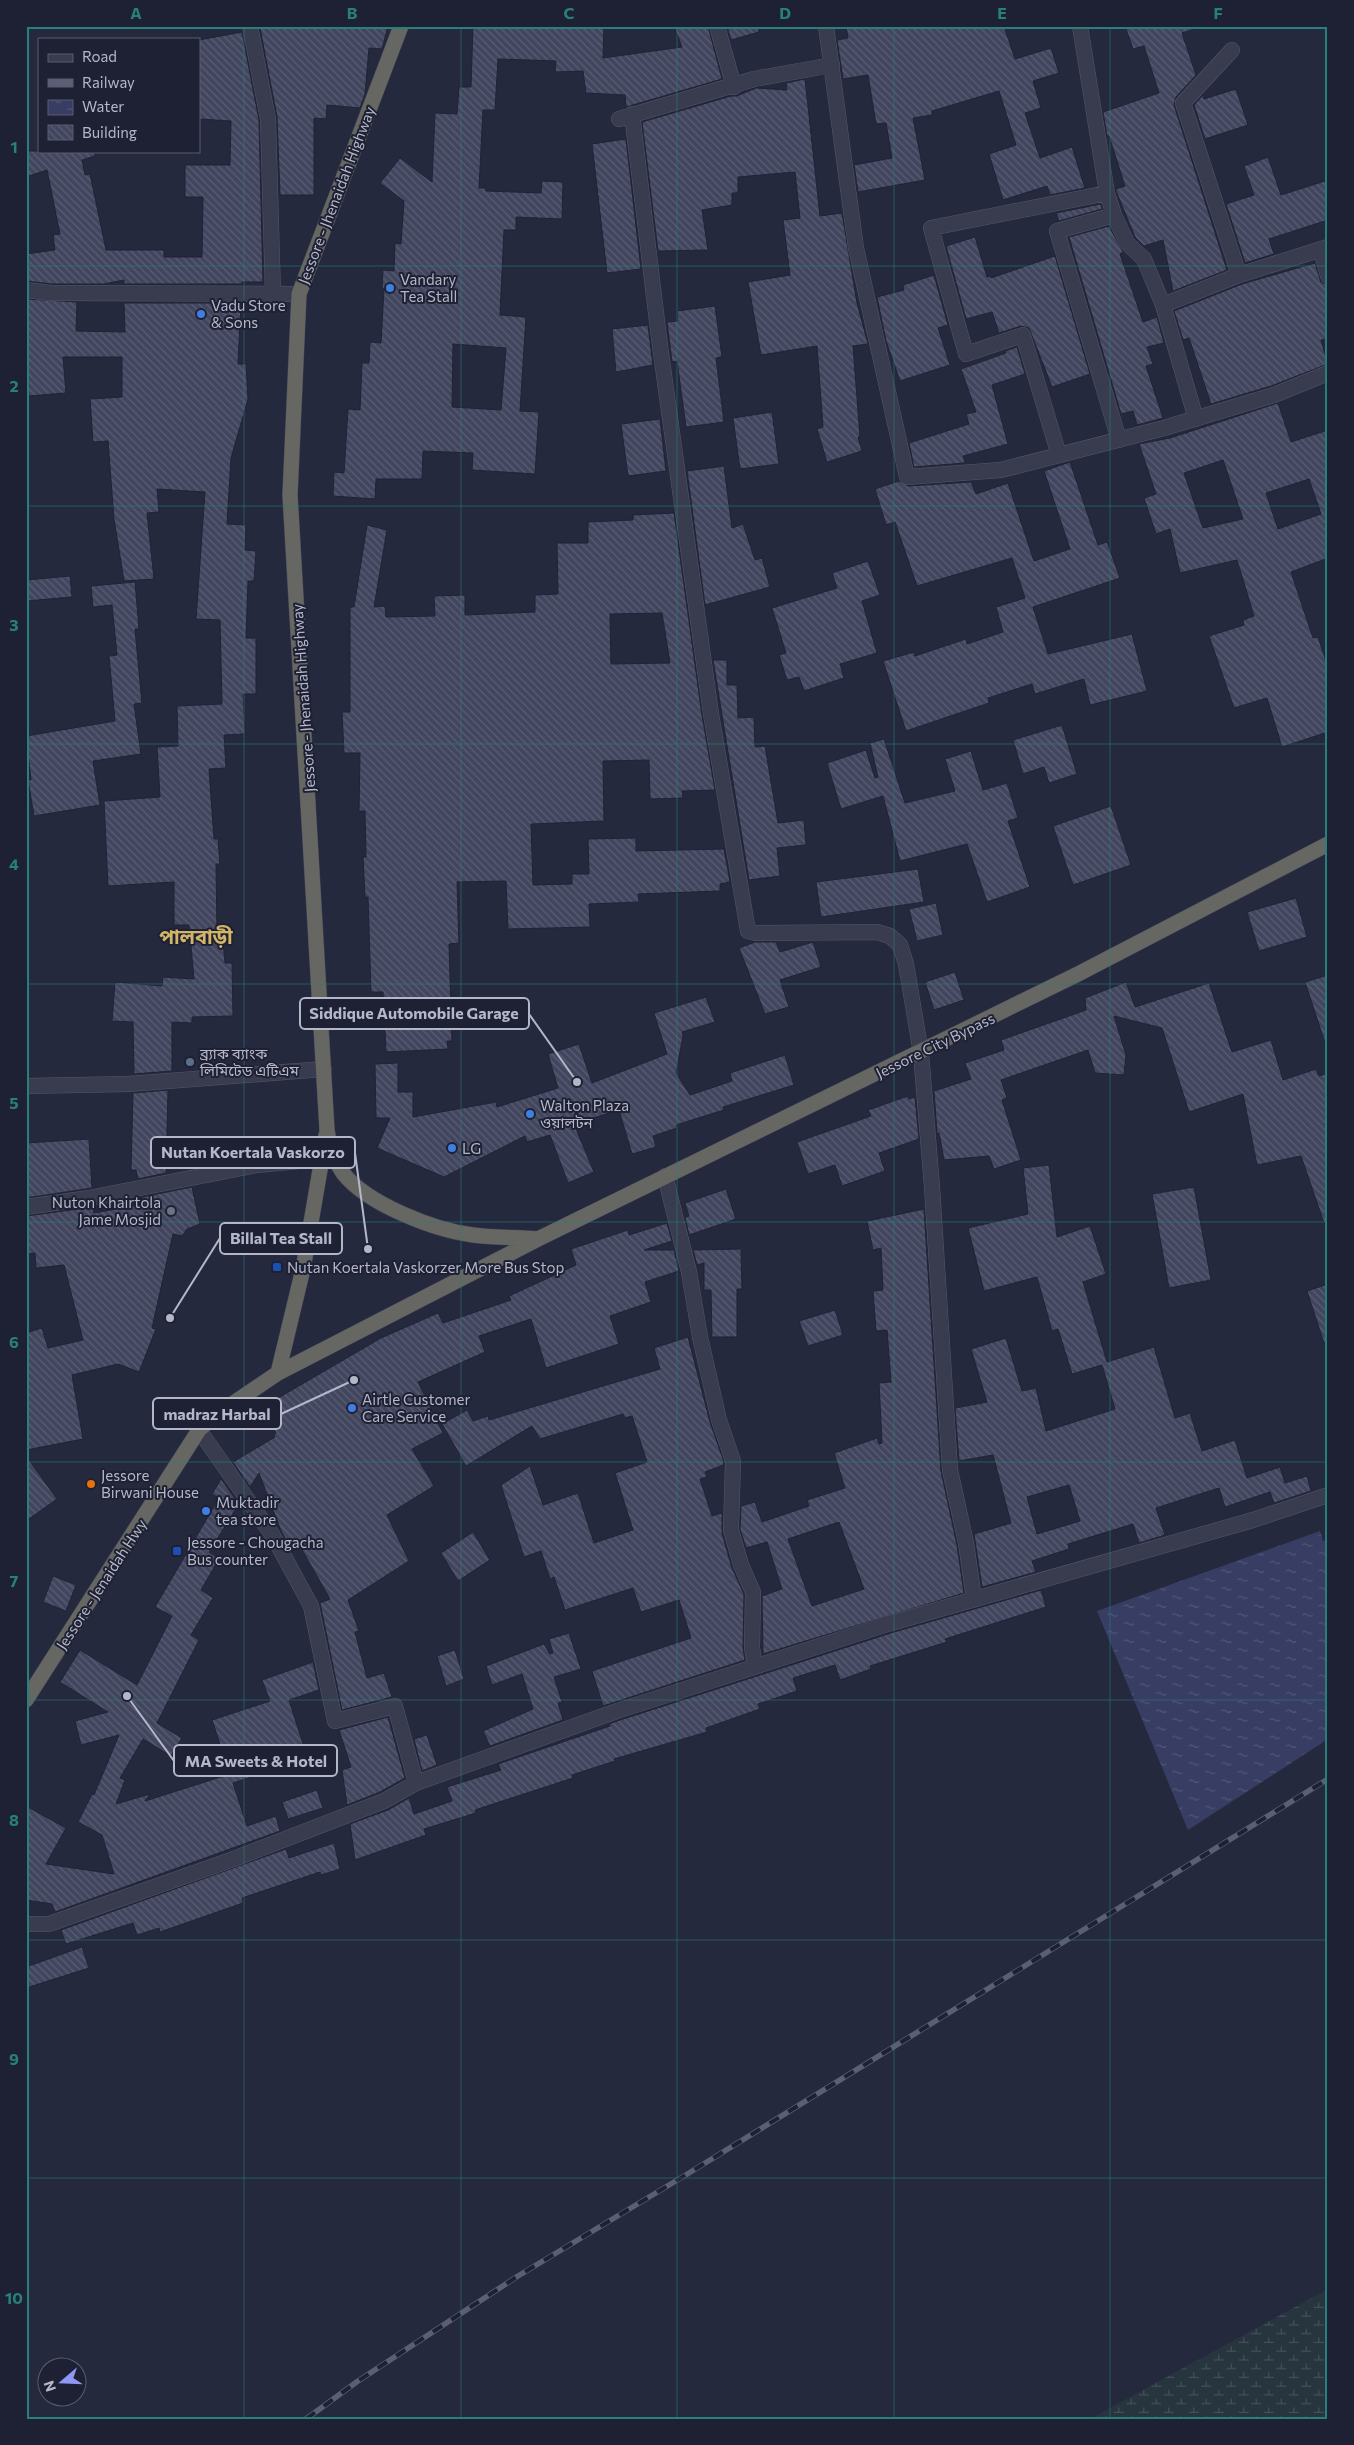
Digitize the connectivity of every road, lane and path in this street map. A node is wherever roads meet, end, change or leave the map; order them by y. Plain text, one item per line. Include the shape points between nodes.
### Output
1 (250, 26) edge
2 (401, 26) edge
3 (717, 26) edge
4 (826, 26) edge
5 (1080, 26) edge
6 (1232, 50) dead end
7 (832, 65) junction
8 (734, 87) junction
9 (1107, 193) junction
10 (1114, 215) junction
11 (1324, 249) edge
12 (1239, 275) junction
13 (1328, 276) edge
14 (26, 290) edge
15 (273, 294) junction
16 (299, 294) junction
17 (1163, 305) junction
18 (1328, 373) edge
19 (1196, 418) junction
20 (1119, 440) junction
21 (1059, 455) junction
22 (1328, 844) edge
23 (921, 1053) junction
24 (324, 1069) junction
25 (26, 1086) edge
26 (327, 1130) junction
27 (321, 1159) junction
28 (665, 1176) junction
29 (26, 1207) edge
30 (538, 1238) junction
31 (278, 1373) junction
32 (199, 1430) junction
33 (1328, 1496) edge
34 (974, 1599) junction
35 (755, 1666) junction
36 (26, 1700) edge
37 (416, 1783) junction
38 (26, 1924) edge

1 - 15 street via 268,118
2 - 16 highway, Jessore - Jhenaidah Highway
3 - 8 street
4 - 7 street
5 - 9 street
6 - 12 street via 1183,103
7 - 8 street via 754,79
7 - 21 street via 856,248 907,477 1001,470
8 - 23 street via 626,117 711,714 748,931 877,932 890,936 900,945 906,964
9 - 10 street
9 - 21 street via 931,228 966,354 1023,335
10 - 17 street via 1127,243 1144,259
10 - 20 street via 1058,231
11 - 12 street
11 - 13 street
12 - 17 street
14 - 15 street via 51,293
15 - 16 street
16 - 24 highway, Jessore - Jhenaidah Highway via 290,495
17 - 19 street
18 - 19 street via 1274,395
19 - 20 street
20 - 21 street
22 - 23 highway, Jessore City Bypass
23 - 28 highway, Jessore City Bypass
23 - 34 street via 950,1470
24 - 25 street via 129,1084
24 - 26 highway, Jessore - Jhenaidah Highway
26 - 27 highway
26 - 30 highway, Jessore - Jhenaidah Highway via 329,1144 344,1174 367,1195 386,1205 454,1231
27 - 29 street via 257,1165 90,1198
27 - 31 highway via 303,1270
28 - 30 highway, Jessore City Bypass
28 - 35 street via 689,1272 719,1420 733,1461 731,1530 753,1592 752,1648
30 - 31 highway, Jessore City Bypass
31 - 32 highway, Jessore - Jenaidah Hwy
32 - 36 highway, Jessore - Jenaidah Hwy
32 - 37 street via 273,1536 311,1606 335,1721 394,1706
33 - 34 street
34 - 35 street
35 - 37 street
37 - 38 street via 384,1801 231,1860 49,1924

